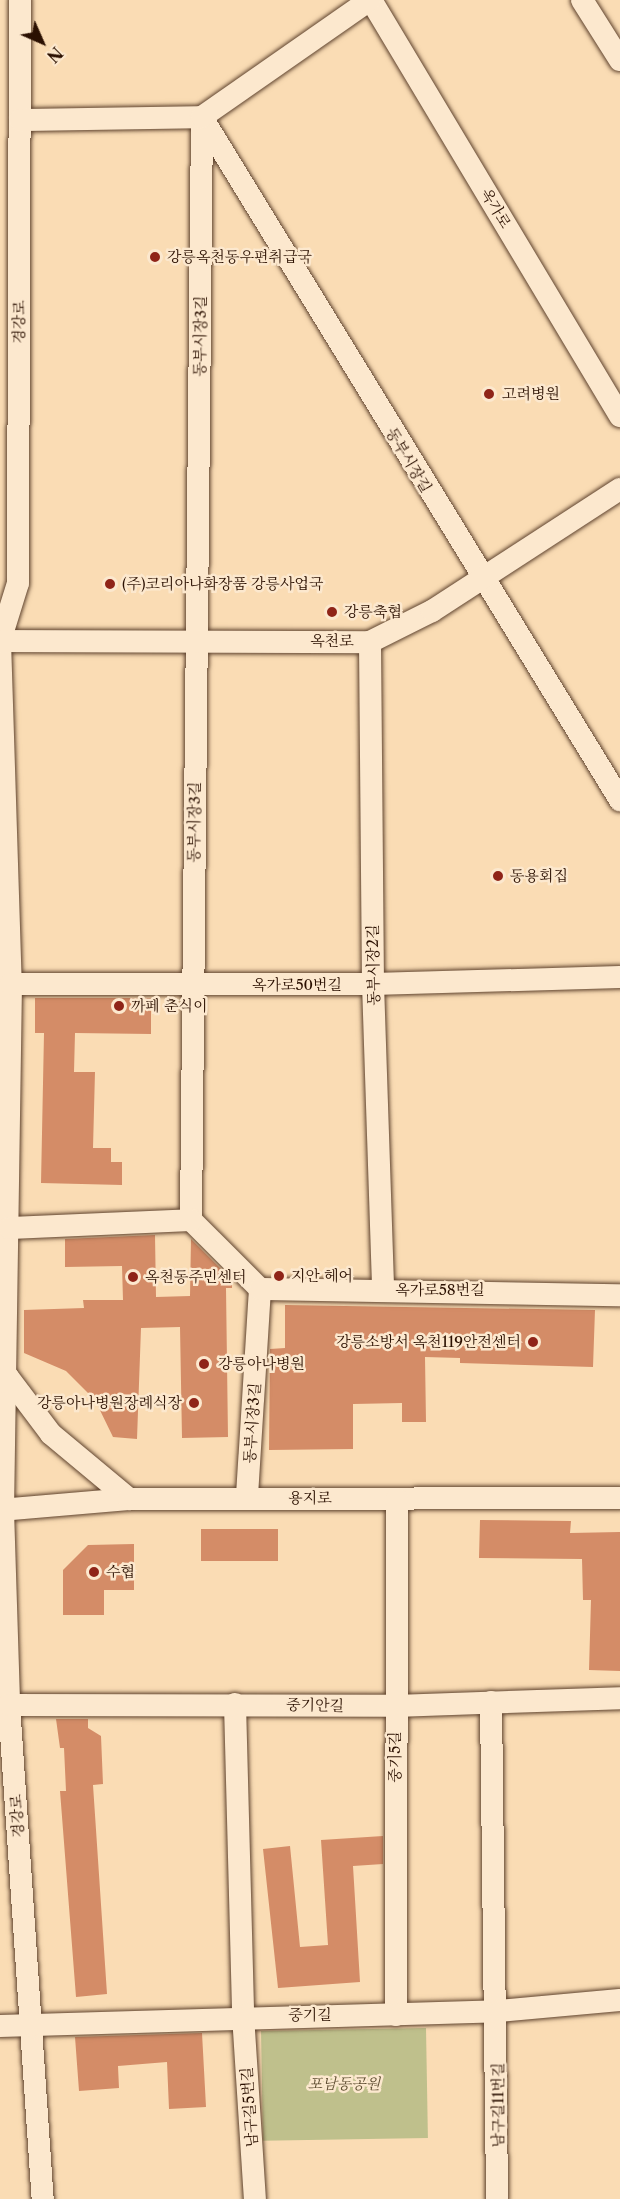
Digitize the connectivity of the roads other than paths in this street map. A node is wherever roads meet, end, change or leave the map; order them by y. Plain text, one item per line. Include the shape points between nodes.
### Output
1 (20, 0) edge
2 (371, 0) edge
3 (582, 0) edge
4 (620, 60) edge
5 (202, 117) junction
6 (20, 120) junction
7 (620, 416) edge
8 (620, 489) edge
9 (481, 580) junction
10 (0, 641) edge
11 (197, 641) junction
12 (370, 642) junction
13 (620, 800) edge
14 (620, 977) edge
15 (10, 984) junction
16 (373, 984) junction
17 (191, 985) junction
18 (191, 1220) junction
19 (10, 1228) junction
20 (260, 1289) junction
21 (383, 1289) junction
22 (620, 1294) edge
23 (4, 1382) edge
24 (248, 1498) junction
25 (620, 1498) edge
26 (398, 1499) junction
27 (129, 1500) junction
28 (1, 1510) edge
29 (620, 1698) edge
30 (491, 1702) junction
31 (235, 1704) junction
32 (9, 1705) junction
33 (395, 1706) junction
34 (620, 2000) edge
35 (498, 2011) junction
36 (396, 2014) junction
37 (243, 2015) junction
38 (31, 2023) junction
39 (0, 2026) edge
40 (43, 2199) edge
41 (255, 2199) edge
42 (497, 2199) edge

1 - 6 street, 경강로
2 - 5 street
2 - 7 street, 옥가로
3 - 4 street
5 - 6 street
5 - 9 street, 동부시장길
5 - 11 street, 동부시장3길
6 - 10 street, 경강로 via 18,582
8 - 9 street, 옥천로
9 - 12 street, 옥천로 via 432,611
9 - 13 street, 동부시장길
10 - 11 street, 옥천로
10 - 15 street, 경강로
11 - 12 street, 옥천로
11 - 17 street, 동부시장3길
12 - 16 street, 동부시장2길
14 - 16 street, 옥가로50번길
15 - 17 street, 옥가로50번길
15 - 19 street, 경강로
16 - 17 street, 옥가로50번길
16 - 21 street, 동부시장2길
17 - 18 street, 동부시장3길
18 - 19 street
18 - 20 street
19 - 23 street, 경강로
20 - 21 street, 옥가로58번길
20 - 24 street, 동부시장3길
21 - 22 street, 옥가로58번길
23 - 27 street via 51,1434
23 - 28 street, 경강로
24 - 26 street, 용지로
24 - 27 street, 용지로
25 - 26 street, 용지로
26 - 33 street, 중기5길
27 - 28 street, 용지로
28 - 32 street, 경강로
29 - 30 street, 중기안길
30 - 33 street, 중기안길
30 - 35 street, 남구길11번길
31 - 32 street, 중기안길
31 - 33 street, 중기안길
31 - 37 street, 남구길5번길
32 - 38 street, 경강로
33 - 36 street, 중기5길
34 - 35 street, 중기길
35 - 36 street, 중기길
35 - 42 street, 남구길11번길
36 - 37 street, 중기길
37 - 38 street, 중기길
37 - 41 street, 남구길5번길
38 - 39 street, 중기길
38 - 40 street, 경강로

